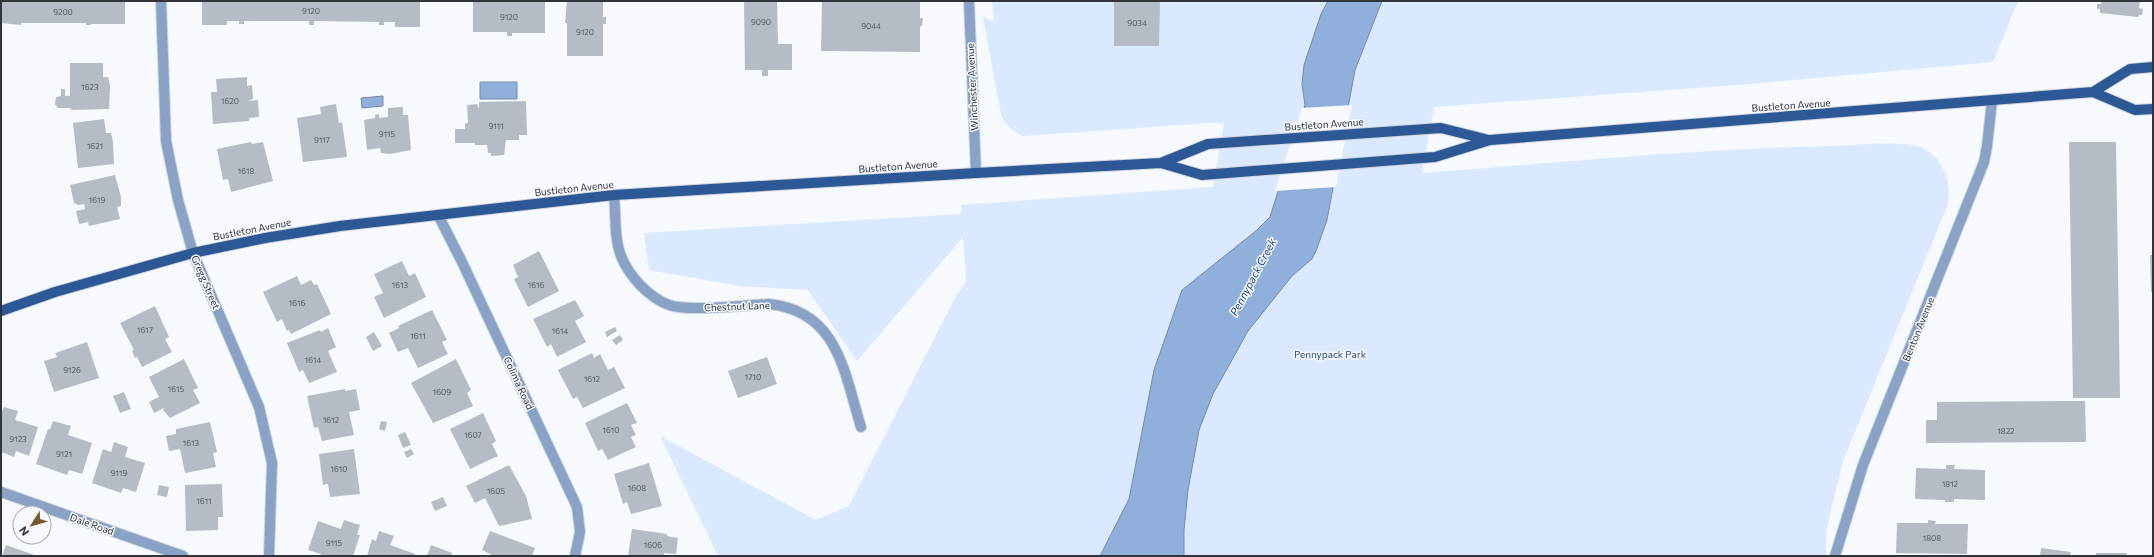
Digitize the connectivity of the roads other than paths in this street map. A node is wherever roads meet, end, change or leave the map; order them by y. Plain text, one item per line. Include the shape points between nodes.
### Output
1 (161, 1) edge
2 (969, 1) edge
3 (2153, 67) edge
4 (2093, 92) junction
5 (1992, 100) junction
6 (2153, 109) edge
7 (1490, 140) junction
8 (1161, 163) junction
9 (976, 173) junction
10 (614, 196) junction
11 (438, 215) junction
12 (193, 253) junction
13 (1, 311) edge
14 (861, 427) dead end
15 (1, 492) edge
16 (183, 556) edge
17 (268, 556) edge
18 (575, 556) edge
19 (1835, 556) edge

1 - 12 street, Gregg Street via 166,141 178,200
2 - 9 street, Winchester Avenue
3 - 4 main road, Bustleton Avenue via 2130,69
4 - 5 main road, Bustleton Avenue
4 - 6 main road, Bustleton Avenue via 2135,110
5 - 7 main road, Bustleton Avenue
5 - 19 street, Benton Avenue via 1984,162 1863,465
7 - 8 main road, Bustleton Avenue via 1435,157 1202,175
7 - 8 main road, Bustleton Avenue via 1441,128 1208,144
8 - 9 main road, Bustleton Avenue
9 - 10 main road, Bustleton Avenue
10 - 11 main road, Bustleton Avenue
10 - 14 street, Chestnut Lane via 618,242 622,256 636,280 646,290 657,299 685,308 769,304 782,305 805,314 828,334 837,350
11 - 12 main road, Bustleton Avenue via 340,226
11 - 18 street, Colima Road via 577,507 580,532
12 - 13 main road, Bustleton Avenue via 55,292
12 - 17 street, Gregg Street via 259,407 272,463
15 - 16 street, Dale Road

